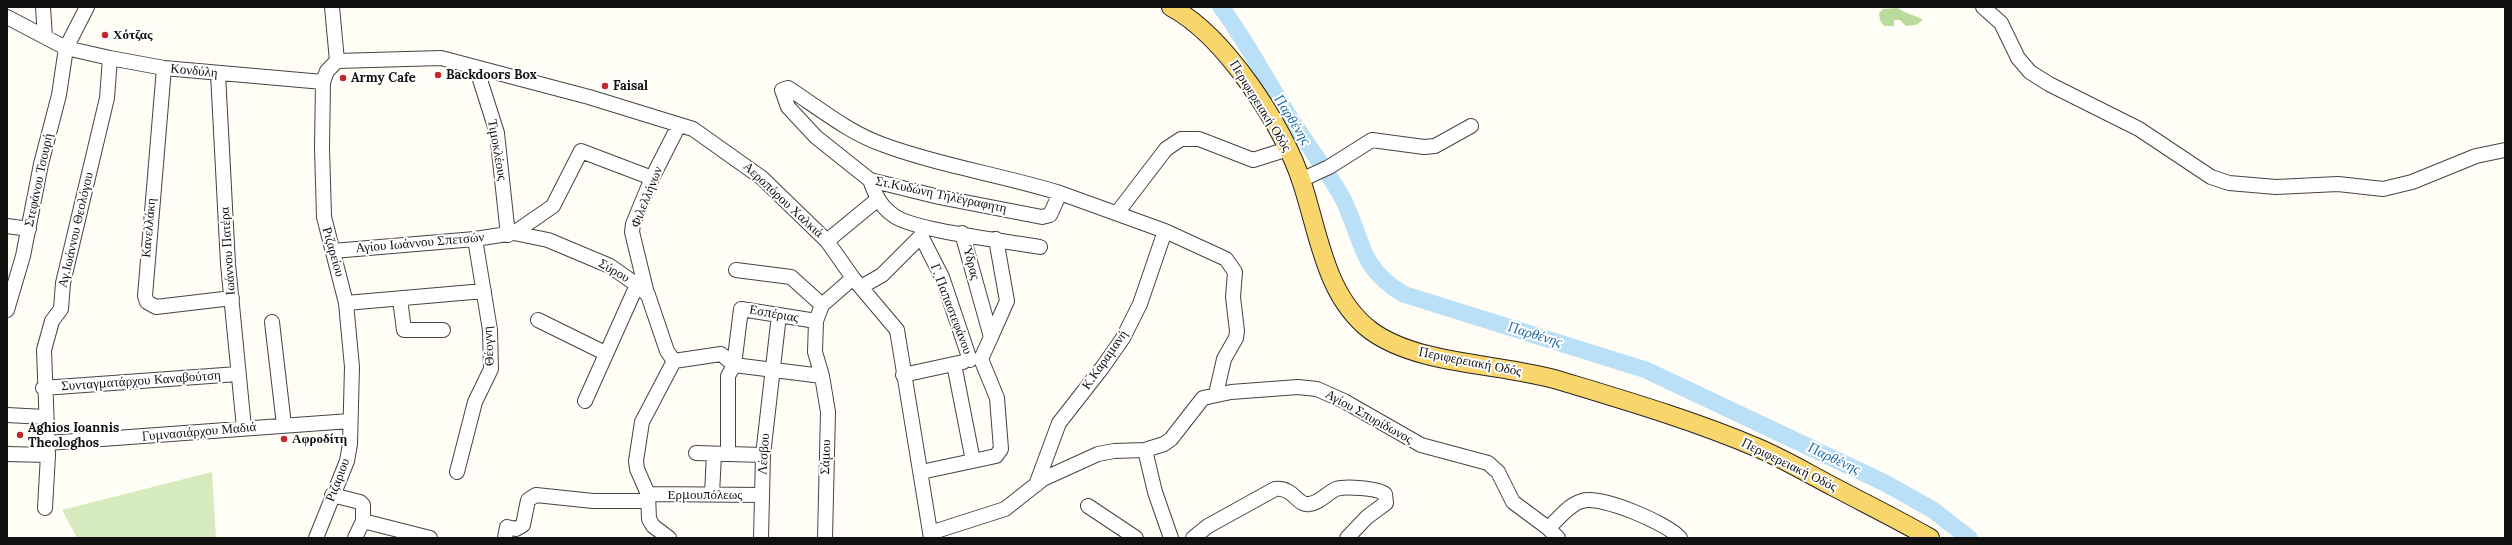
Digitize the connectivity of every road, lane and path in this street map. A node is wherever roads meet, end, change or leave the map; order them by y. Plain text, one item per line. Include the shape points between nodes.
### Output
1 (43, 7) edge
2 (87, 7) edge
3 (332, 7) edge
4 (1171, 7) edge
5 (1983, 7) edge
6 (7, 17) edge
7 (44, 37) junction
8 (66, 48) junction
9 (110, 58) junction
10 (337, 61) junction
11 (476, 67) junction
12 (164, 68) junction
13 (218, 74) junction
14 (323, 82) junction
15 (679, 125) junction
16 (1471, 126) dead end
17 (1288, 149) junction
18 (2505, 150) edge
19 (652, 178) junction
20 (1306, 178) junction
21 (870, 180) junction
22 (1060, 193) junction
23 (878, 199) junction
24 (1117, 213) junction
25 (7, 226) edge
26 (29, 229) junction
27 (1165, 230) junction
28 (923, 231) junction
29 (962, 233) junction
30 (511, 234) junction
31 (475, 239) junction
32 (996, 239) junction
33 (827, 241) junction
34 (1040, 247) dead end
35 (333, 251) junction
36 (736, 270) dead end
37 (857, 283) junction
38 (637, 285) junction
39 (484, 291) junction
40 (648, 295) junction
41 (232, 298) junction
42 (400, 299) junction
43 (346, 303) junction
44 (822, 305) junction
45 (7, 310) edge
46 (779, 315) junction
47 (538, 320) dead end
48 (816, 321) junction
49 (272, 322) dead end
50 (443, 330) dead end
51 (991, 337) junction
52 (605, 353) junction
53 (976, 360) junction
54 (674, 361) junction
55 (954, 364) junction
56 (734, 365) junction
57 (773, 371) junction
58 (238, 374) junction
59 (903, 375) junction
60 (822, 376) junction
61 (44, 388) junction
62 (1216, 394) junction
63 (585, 401) dead end
64 (7, 415) edge
65 (45, 417) junction
66 (350, 421) junction
67 (284, 425) junction
68 (244, 428) junction
69 (47, 449) junction
70 (1145, 450) junction
71 (696, 453) dead end
72 (7, 454) edge
73 (721, 454) junction
74 (763, 455) junction
75 (973, 461) junction
76 (457, 472) dead end
77 (922, 472) junction
78 (1036, 485) junction
79 (712, 494) junction
80 (762, 495) junction
81 (332, 496) junction
82 (648, 498) junction
83 (1088, 506) dead end
84 (45, 508) dead end
85 (363, 521) junction
86 (1548, 528) junction
87 (931, 535) edge
88 (316, 538) edge
89 (355, 538) edge
90 (430, 538) edge
91 (505, 538) edge
92 (669, 538) edge
93 (761, 538) edge
94 (825, 538) edge
95 (1136, 538) edge
96 (1171, 538) edge
97 (1193, 538) edge
98 (1347, 538) edge
99 (1558, 538) edge
100 (1680, 538) edge
101 (1930, 538) edge

1 - 7 street
2 - 8 street, Στεφάνου Τσουρή
3 - 10 street
4 - 17 main road, Περιφερειακή Οδός via 1200,26 1227,53
5 - 18 street via 2001,23 2018,58 2030,72 2139,129 2211,177 2229,183 2276,187 2338,184 2383,189 2412,182 2476,156
6 - 7 street, Κονδύλη
7 - 8 street, Κονδύλη
8 - 9 street, Κονδύλη
8 - 26 street, Στεφάνου Τσουρή via 59,95 41,164
9 - 12 street, Κονδύλη
9 - 61 street, Αγ.Ιωάννου Θεολόγου via 107,98 63,283 61,309 52,321 44,350
10 - 11 street, Αεροπόρου Χαλκιά via 428,57
10 - 14 street via 327,71
11 - 15 street, Αεροπόρου Χαλκιά via 628,108
11 - 30 street, Τιμοκλέους via 497,133
12 - 13 street, Κονδύλη
12 - 41 street, Κανελλάκη via 145,296 147,302 156,307
13 - 14 street, Κονδύλη
13 - 41 street, Ιωάννου Πατέρα
14 - 35 street, Ριζαρείου via 324,217
15 - 19 street, Φιλελλήνων
15 - 33 street, Αεροπόρου Χαλκιά via 703,134 762,178
16 - 20 street via 1435,146 1424,147 1372,140
17 - 20 main road, Περιφερειακή Οδός
17 - 24 street via 1254,160 1199,139 1181,138 1166,149
19 - 30 street via 581,152 553,206
19 - 40 street, Φιλελλήνων via 632,232
20 - 101 main road, Περιφερειακή Οδός via 1323,252 1339,294 1358,320 1380,337 1419,352 1550,378 1741,442 1774,456
21 - 22 street, Στ.Κυδώνη Τηλέγραφητη via 939,197 1042,217 1050,215
21 - 22 street, Στ.Κυδώνη Τηλέγραφητη via 816,137 788,107 782,90 788,88 839,122 882,145 959,168
21 - 23 street, Ύδρας
22 - 24 street
23 - 28 street, Ύδρας via 893,216
23 - 33 street
24 - 27 street
25 - 26 street
26 - 45 street, Στεφάνου Τσουρή
27 - 62 street via 1226,259 1235,272 1233,297 1238,331 1224,359
27 - 78 street, Κ.Καραμανή via 1140,304 1123,338 1059,423
28 - 29 street, Ύδρας
28 - 37 street via 882,275
28 - 53 street, Γ. Παπαστεφάνου
29 - 32 street
29 - 51 street, Ύδρας
30 - 31 street, Αγίου Ιωάννου Σπετσών
30 - 38 street, Σύρου via 548,240 570,248 610,266
31 - 35 street, Αγίου Ιωάννου Σπετσών
31 - 39 street, Θέογνη
32 - 34 street
32 - 51 street via 1007,301
33 - 37 street, Αεροπόρου Χαλκιά
35 - 43 street, Ριζαρείου
36 - 44 street via 791,277
37 - 44 street
37 - 59 street, Αεροπόρου Χαλκιά via 897,330
38 - 40 street, Σύρου
38 - 52 street
39 - 42 street
39 - 76 street, Θέογνη via 492,369 475,402
40 - 54 street, Σύρου via 667,351
41 - 58 street, Ιωάννου Πατέρα
42 - 43 street
42 - 50 street via 404,330
43 - 66 street, Ριζαρείου via 352,367
44 - 48 street, Σάμου
46 - 48 street, Εσπέριας
46 - 56 street, Εσπέριας via 741,309
46 - 57 street
47 - 52 street
48 - 60 street, Σάμου via 815,352
49 - 67 street
51 - 53 street
52 - 63 street
53 - 55 street
53 - 75 street via 997,398 1001,449 996,456
54 - 56 street via 721,354
54 - 82 street via 642,422 637,469
55 - 59 street
55 - 75 street
56 - 57 street
56 - 73 street via 728,376
57 - 60 street
57 - 74 street, Λέσβου
58 - 61 street, Συνταγματάρχου Καναβούτση
58 - 68 street, Ιωάννου Πατέρα
59 - 77 street, Αεροπόρου Χαλκιά
60 - 94 street, Σάμου via 828,412
61 - 65 street, Αγ.Ιωάννου Θεολόγου
62 - 70 street, Αγίου Σπυρίδωνος via 1200,401 1171,438 1156,448
62 - 86 street, Αγίου Σπυρίδωνος via 1298,386 1317,388 1421,445 1488,463 1498,472 1513,502
64 - 65 street
65 - 69 street, Αγ.Ιωάννου Θεολόγου
66 - 67 street, Γυμνασιάρχου Μαδιά
66 - 81 street, Ριζαριου via 347,461
67 - 68 street, Γυμνασιάρχου Μαδιά
68 - 69 street, Γυμνασιάρχου Μαδιά
69 - 72 street
69 - 84 street, Αγ.Ιωάννου Θεολόγου
70 - 78 street, Αγίου Σπυρίδωνος via 1098,454 1052,474
70 - 96 street via 1155,492
71 - 73 street
73 - 74 street
73 - 79 street
74 - 80 street, Λέσβου
75 - 77 street
77 - 87 street, Αεροπόρου Χαλκιά
78 - 87 street, Αγίου Σπυρίδωνος via 1005,509
79 - 80 street, Ερμουπόλεως
79 - 82 street, Ερμουπόλεως
80 - 93 street, Λέσβου
81 - 85 street via 360,502 364,508
81 - 88 street, Ριζαριου
82 - 91 street, Ερμουπόλεως via 593,501 531,496 523,525 516,529 507,527
82 - 92 street via 649,519 653,526
83 - 95 street
85 - 89 street
85 - 90 street
86 - 99 street, Αγίου Σπυρίδωνος
86 - 100 street via 1579,502 1596,500 1661,524
97 - 98 street via 1208,526 1275,489 1287,489 1304,504 1309,504 1337,489 1350,487 1385,494 1386,503 1367,517

